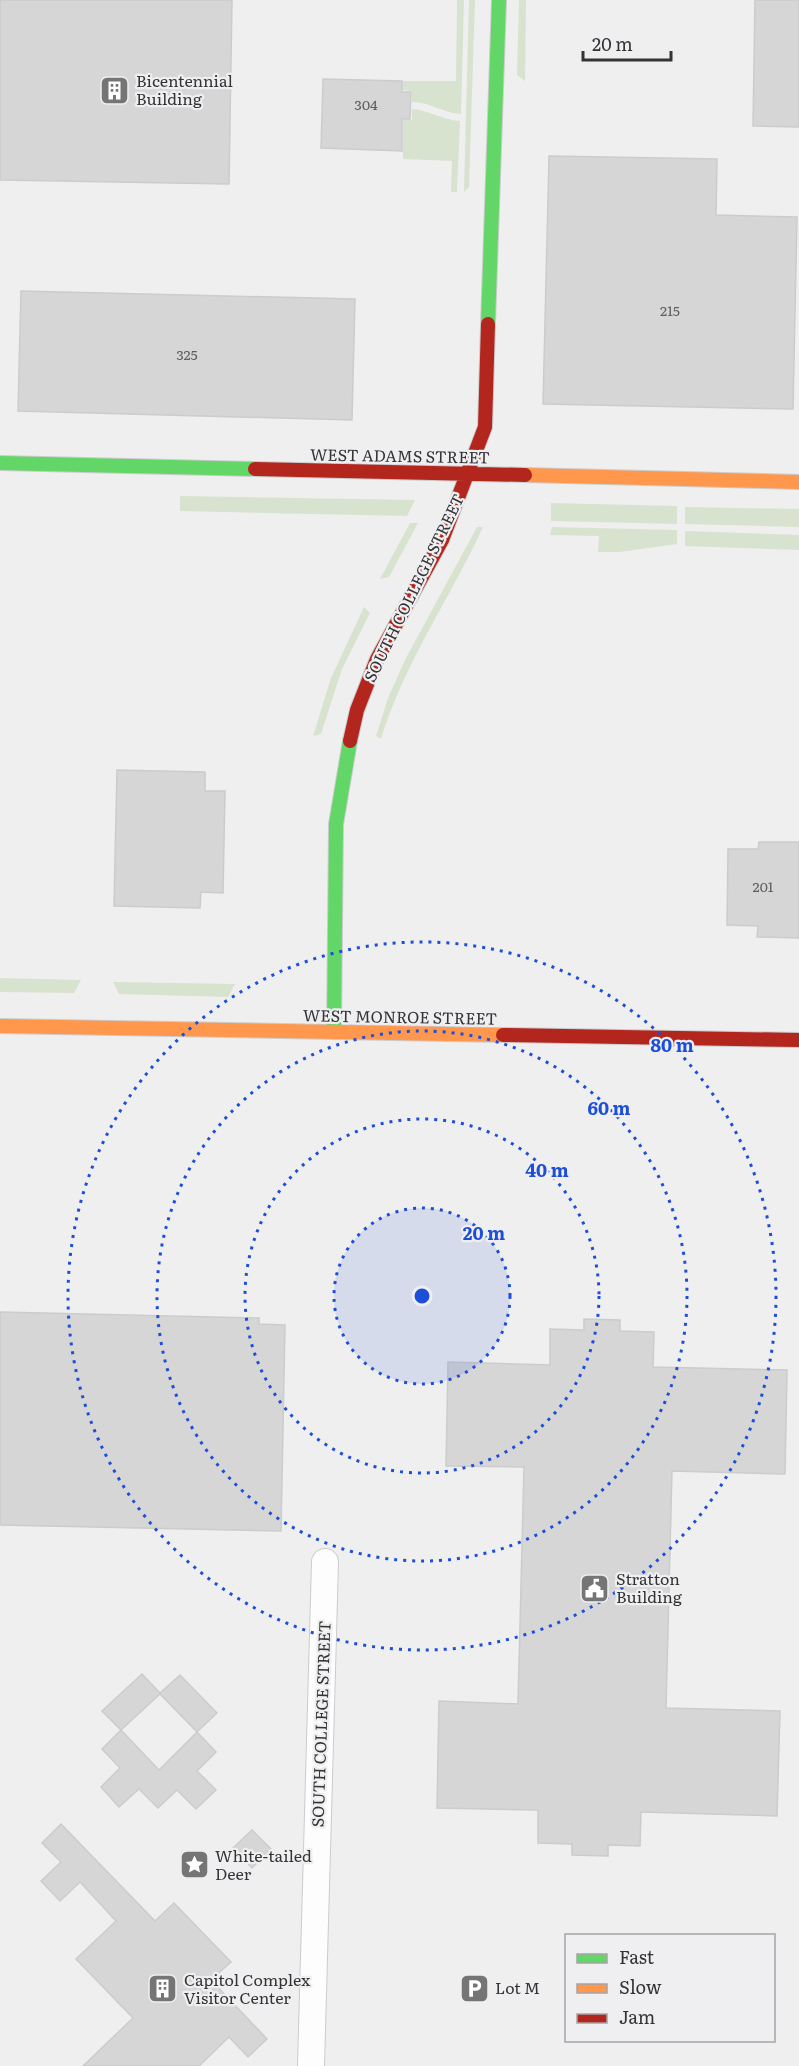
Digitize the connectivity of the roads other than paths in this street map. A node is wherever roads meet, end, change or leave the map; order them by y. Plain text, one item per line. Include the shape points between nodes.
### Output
1 (499, 0) edge
2 (0, 463) edge
3 (468, 475) junction
4 (799, 482) edge
5 (0, 1026) edge
6 (334, 1032) junction
7 (799, 1040) edge
8 (325, 1562) dead end
9 (311, 2066) edge

1 - 3 street, SOUTH COLLEGE STREET via 488,387 483,437
2 - 3 street, WEST ADAMS STREET
3 - 4 street, WEST ADAMS STREET
3 - 6 street, SOUTH COLLEGE STREET via 442,540 377,659 357,710 342,769 336,824
5 - 6 street, WEST MONROE STREET
6 - 7 street, WEST MONROE STREET
8 - 9 street, SOUTH COLLEGE STREET

